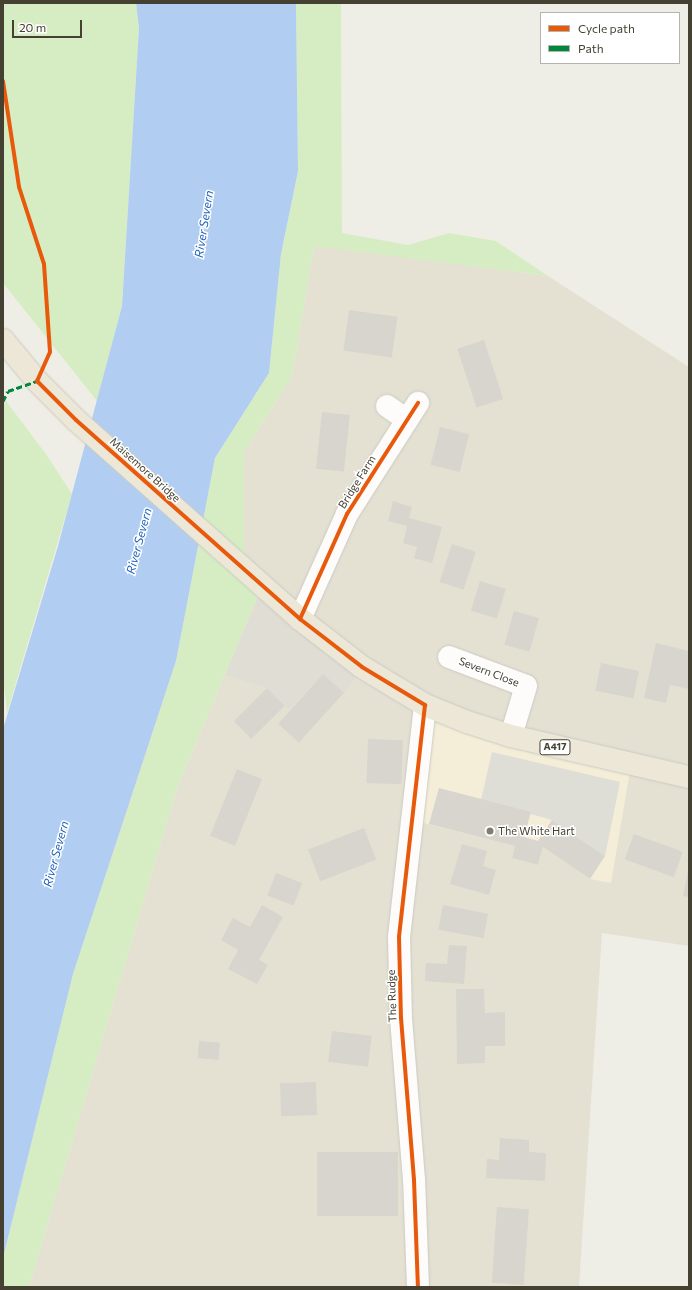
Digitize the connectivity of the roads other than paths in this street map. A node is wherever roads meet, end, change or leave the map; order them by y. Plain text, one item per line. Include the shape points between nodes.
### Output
1 (3, 340) edge
2 (387, 406) dead end
3 (300, 619) junction
4 (448, 657) dead end
5 (425, 705) junction
6 (511, 736) junction
7 (689, 777) edge
8 (418, 1287) edge

1 - 3 highway, Maisemore Bridge / A417 via 37,381 76,420
2 - 3 street, Bridge Farm via 412,412 347,514
3 - 5 highway, A417 via 362,667
4 - 6 street, Severn Close via 526,686
5 - 6 highway, A417
5 - 8 street, The Rudge via 399,937 401,1018 414,1180
6 - 7 highway, A417

